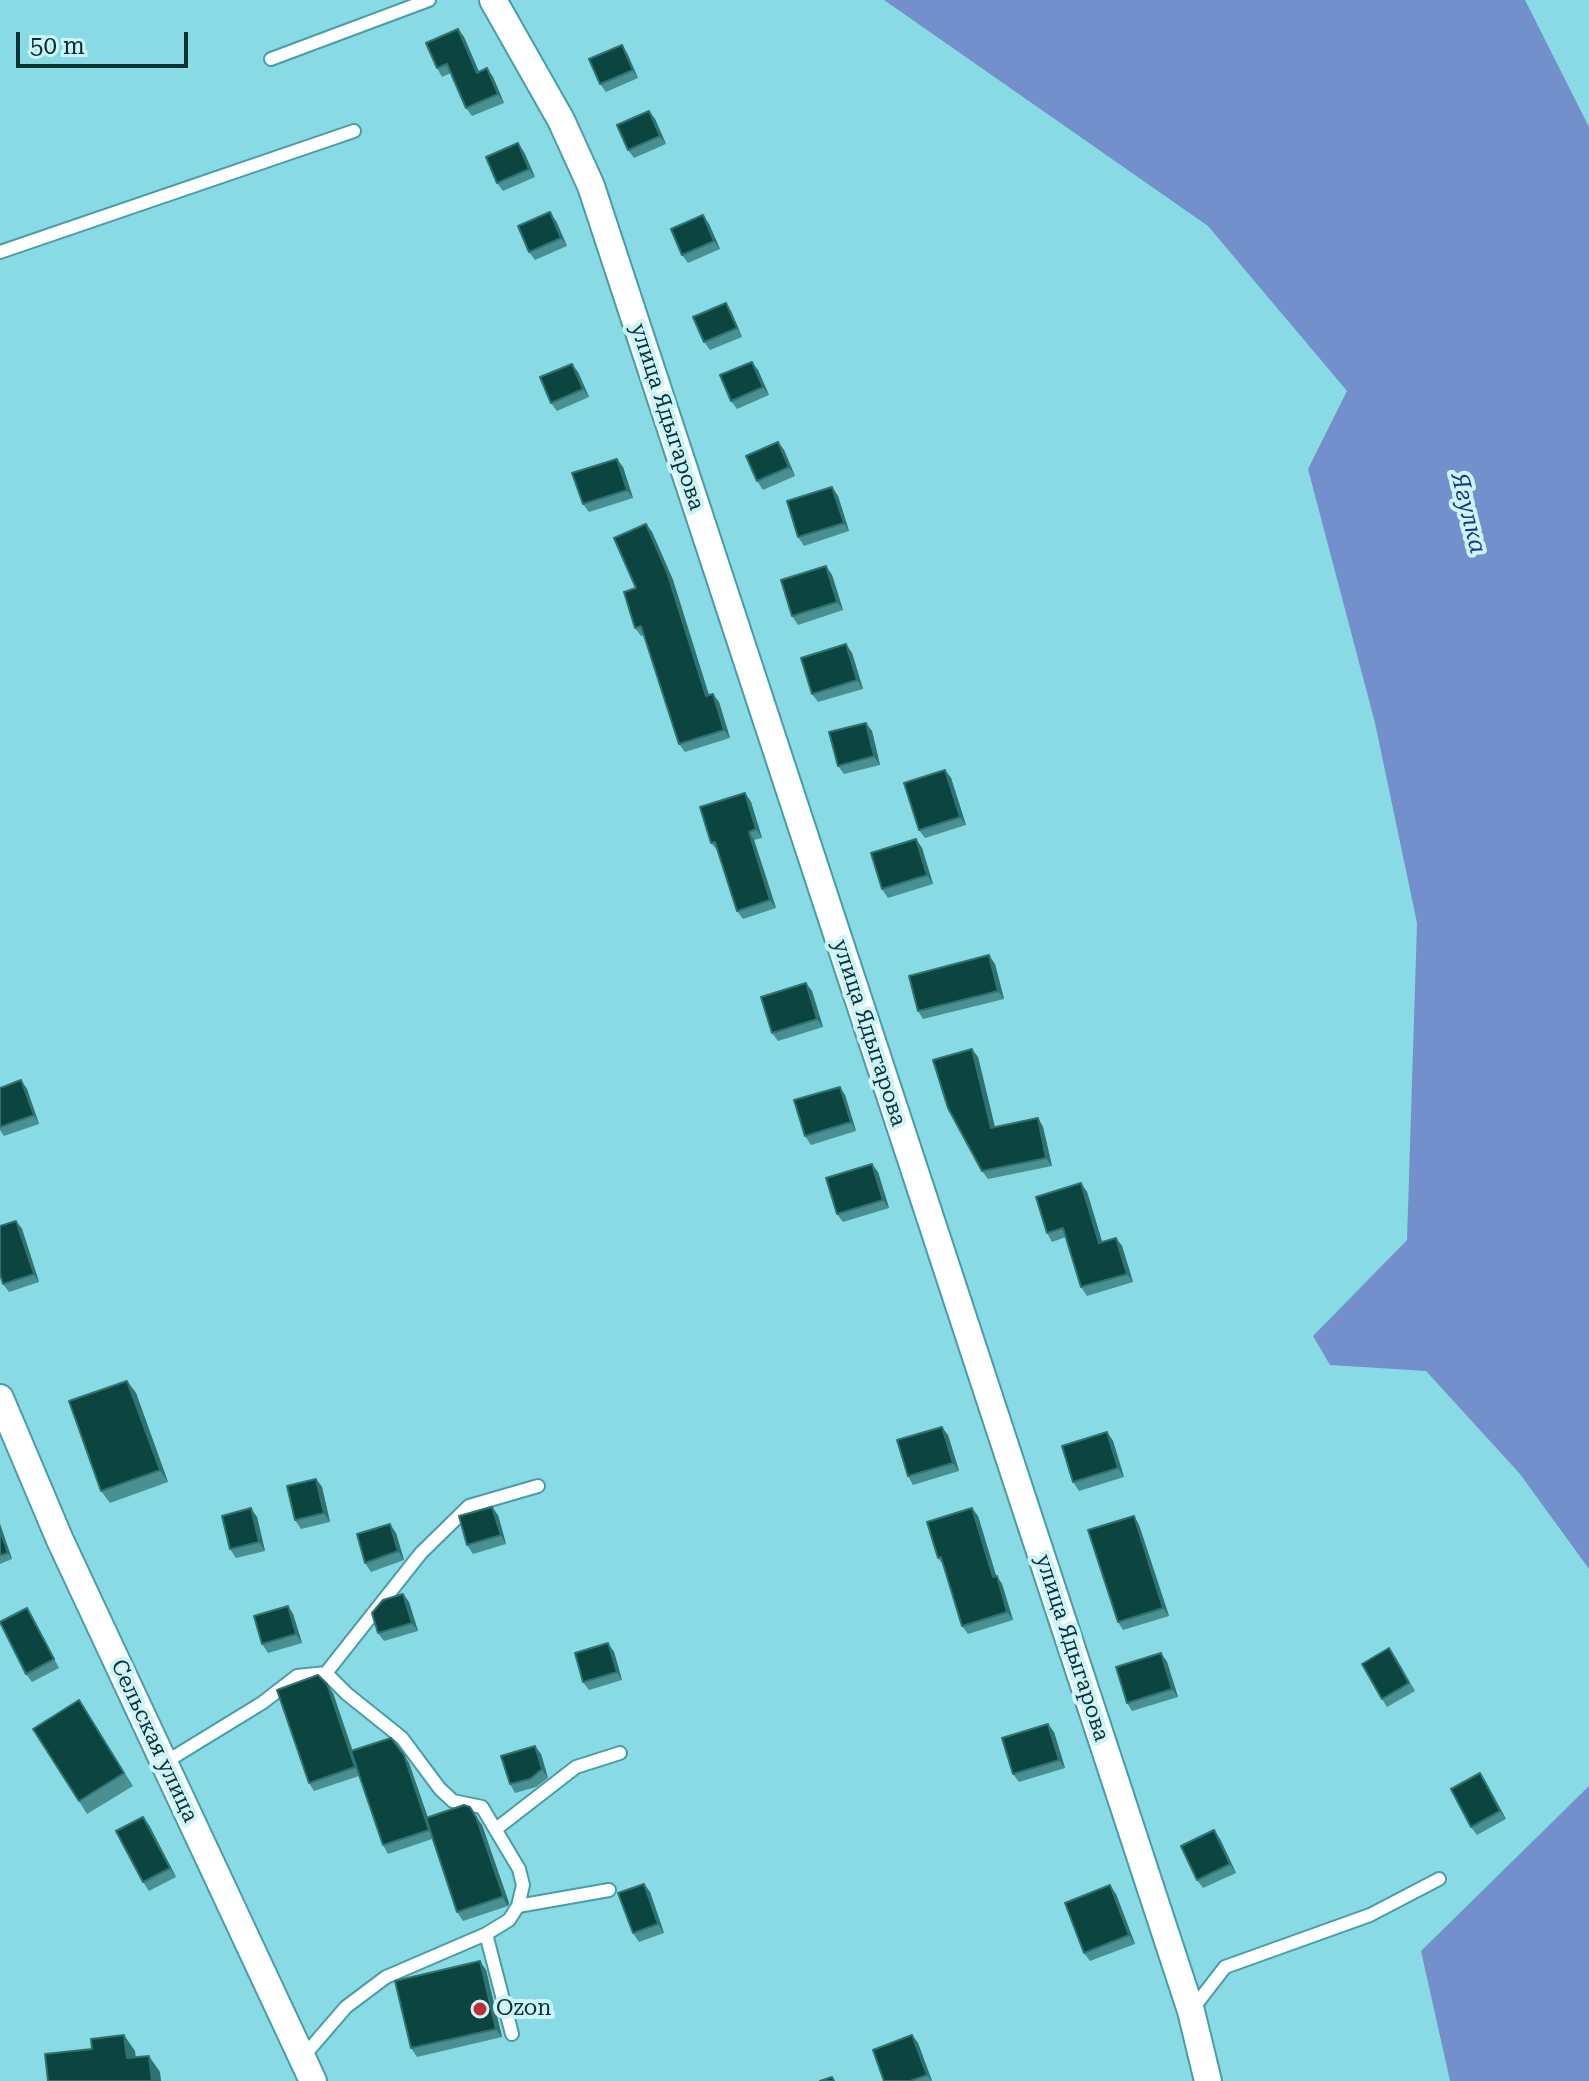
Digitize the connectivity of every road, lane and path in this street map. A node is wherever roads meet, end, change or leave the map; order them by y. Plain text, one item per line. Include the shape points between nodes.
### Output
1 (429, 0) edge
2 (493, 0) edge
3 (271, 59) dead end
4 (354, 131) dead end
5 (0, 252) edge
6 (0, 1398) edge
7 (538, 1486) dead end
8 (326, 1673) junction
9 (620, 1753) dead end
10 (164, 1763) junction
11 (496, 1829) junction
12 (1439, 1879) dead end
13 (609, 1890) dead end
14 (518, 1906) junction
15 (486, 1934) junction
16 (1191, 2011) junction
17 (512, 2034) dead end
18 (308, 2070) edge
19 (1208, 2081) edge

1 - 3 lane
2 - 16 street, улица Ядыгарова via 561,120 591,186
4 - 5 lane
6 - 10 street, Сельская улица
7 - 8 lane via 469,1506 421,1553
8 - 10 lane via 297,1676
8 - 11 lane via 402,1738 453,1801 482,1807
9 - 11 lane via 576,1767
10 - 18 street, Сельская улица
11 - 14 lane via 519,1869 523,1885
12 - 16 lane via 1370,1915 1225,1967
13 - 14 lane
14 - 15 lane via 509,1920
15 - 17 lane
15 - 18 lane via 386,1977 346,2007
16 - 19 street, улица Ядыгарова

